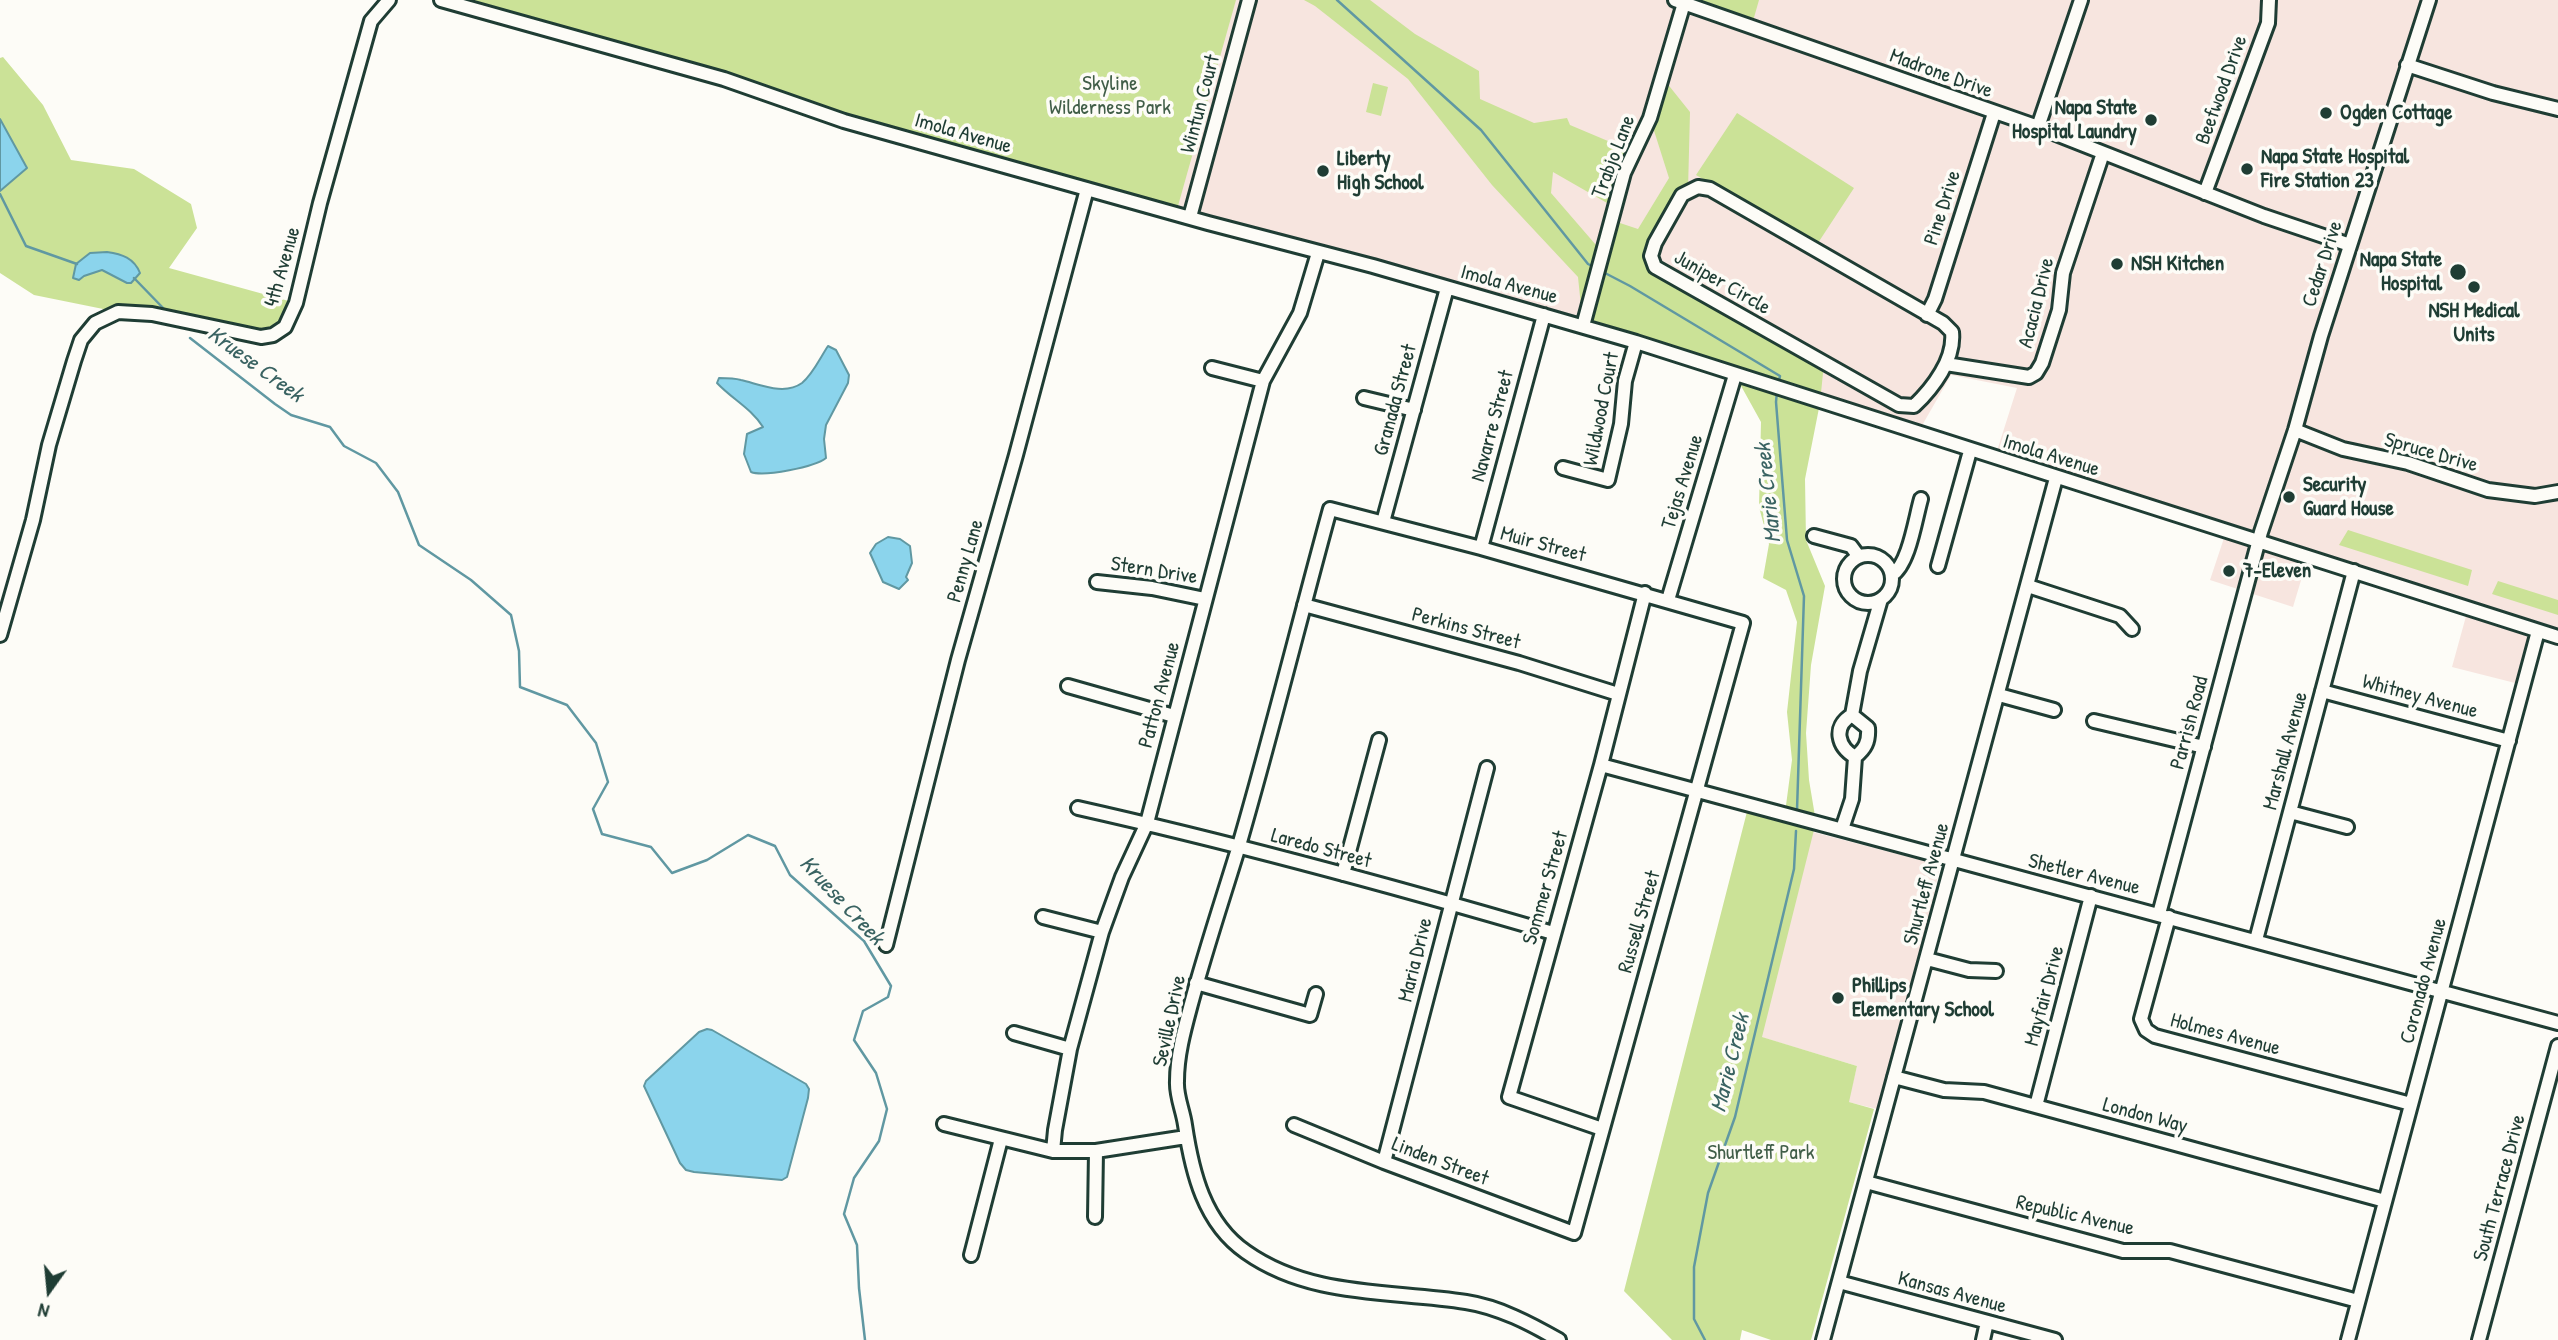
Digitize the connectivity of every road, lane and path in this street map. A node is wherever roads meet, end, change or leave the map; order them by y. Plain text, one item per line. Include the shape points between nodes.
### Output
1 (389, 0) edge
2 (441, 0) edge
3 (1249, 0) edge
4 (2081, 0) edge
5 (2269, 0) edge
6 (2429, 0) edge
7 (1680, 2) edge
8 (2407, 65) junction
9 (2558, 109) edge
10 (1994, 113) junction
11 (2038, 127) junction
12 (2103, 153) junction
13 (1087, 189) junction
14 (2205, 192) junction
15 (1190, 217) junction
16 (2350, 245) junction
17 (1318, 253) junction
18 (1447, 288) junction
19 (1927, 314) junction
20 (1544, 315) junction
21 (1583, 326) junction
22 (1636, 342) junction
23 (1946, 364) junction
24 (1212, 368) dead end
25 (1735, 375) junction
26 (1263, 381) junction
27 (1364, 398) dead end
28 (1414, 410) junction
29 (2295, 430) junction
30 (1970, 451) junction
31 (1563, 468) dead end
32 (2056, 478) junction
33 (2558, 492) edge
34 (1921, 499) dead end
35 (1330, 509) joint
36 (1382, 522) junction
37 (1814, 536) dead end
38 (2258, 541) junction
39 (1480, 548) junction
40 (1859, 557) junction
41 (1938, 566) dead end
42 (2354, 571) junction
43 (1892, 575) junction
44 (1097, 582) dead end
45 (2028, 586) junction
46 (1645, 593) junction
47 (1205, 599) junction
48 (1668, 600) junction
49 (1304, 605) junction
50 (1879, 606) junction
51 (1744, 623) joint
52 (2132, 629) dead end
53 (2538, 631) junction
54 (0, 635) edge
55 (2558, 638) edge
56 (1068, 686) dead end
57 (2322, 691) junction
58 (1618, 694) junction
59 (1999, 695) junction
60 (2054, 710) dead end
61 (1852, 715) junction
62 (1174, 716) junction
63 (2094, 721) dead end
64 (1379, 740) dead end
65 (2509, 741) junction
66 (2204, 747) junction
67 (1855, 757) junction
68 (1601, 765) junction
69 (1487, 768) dead end
70 (1697, 791) junction
71 (1077, 808) dead end
72 (2290, 812) junction
73 (1147, 824) junction
74 (2347, 827) dead end
75 (1842, 829) junction
76 (1238, 847) junction
77 (1952, 861) junction
78 (1343, 874) junction
79 (2091, 896) junction
80 (1450, 903) junction
81 (2164, 915) junction
82 (1043, 918) dead end
83 (1101, 932) junction
84 (1553, 933) junction
85 (2256, 940) junction
86 (886, 945) dead end
87 (1927, 959) junction
88 (1996, 971) dead end
89 (1196, 983) junction
90 (2441, 991) junction
91 (1316, 993) dead end
92 (2558, 1023) edge
93 (1014, 1033) dead end
94 (2558, 1046) edge
95 (1070, 1049) junction
96 (1894, 1077) junction
97 (2411, 1104) junction
98 (2036, 1106) junction
99 (944, 1124) dead end
100 (1294, 1125) dead end
101 (1602, 1129) junction
102 (1186, 1137) junction
103 (1001, 1139) junction
104 (1053, 1151) junction
105 (1096, 1151) junction
106 (1384, 1162) junction
107 (1866, 1182) junction
108 (2385, 1201) junction
109 (1095, 1217) dead end
110 (1574, 1233) joint
111 (971, 1255) dead end
112 (1839, 1282) junction
113 (2358, 1301) junction
114 (1987, 1322) junction
115 (1537, 1334) edge
116 (1559, 1340) edge
117 (1823, 1340) edge
118 (1983, 1340) edge
119 (2054, 1340) edge
120 (2348, 1340) edge
121 (2479, 1340) edge

1 - 54 street, 4th Avenue via 371,20 296,303 285,327 261,337 152,314 118,312 95,323 81,340
2 - 13 street, Imola Avenue via 724,79 844,121
3 - 15 street, Wintun Court
4 - 11 street
5 - 14 street, Beefwood Drive via 2267,23
6 - 8 street, Cedar Drive
7 - 10 street, Madrone Drive
7 - 21 street, Trabjo Lane via 1650,118 1624,173
8 - 9 street
8 - 16 street, Cedar Drive
10 - 11 street, Madrone Drive
10 - 19 street, Pine Drive
11 - 12 street, Madrone Drive
12 - 14 street, Madrone Drive
12 - 23 street, Acacia Drive via 2063,273 2059,310 2036,373 2029,377
13 - 15 street, Imola Avenue
13 - 86 street, Penny Lane via 958,660
14 - 16 street, Madrone Drive
15 - 17 street, Imola Avenue
16 - 29 street, Cedar Drive
17 - 18 street, Imola Avenue
17 - 26 street, Patton Avenue via 1300,313
18 - 20 street, Imola Avenue
18 - 28 street, Granada Street
19 - 23 street, Juniper Circle via 1952,332
19 - 23 street, Juniper Circle via 1710,189 1698,187 1682,195 1651,256 1655,267 1668,276 1899,405 1914,406
20 - 21 street, Imola Avenue
20 - 39 street, Navarre Street
21 - 22 street, Imola Avenue
22 - 25 street, Imola Avenue
22 - 31 street, Wildwood Court via 1608,480
24 - 26 street
25 - 30 street, Imola Avenue
25 - 48 street, Tejas Avenue
26 - 47 street, Patton Avenue
27 - 28 street
28 - 36 street, Granada Street
29 - 33 street, Spruce Drive via 2343,449 2408,463 2488,490 2535,496
29 - 38 street, Cedar Drive
30 - 32 street, Imola Avenue
30 - 41 street
32 - 38 street, Imola Avenue
32 - 45 street, Shurtleff Avenue
34 - 43 street via 1905,556
35 - 36 street, Muir Street
35 - 49 street, Seville Drive
36 - 39 street, Muir Street
37 - 40 street via 1851,546
38 - 42 street, Imola Avenue
38 - 66 street, Parrish Road
39 - 46 street, Muir Street
40 - 43 street via 1882,560
40 - 50 street via 1847,567 1847,590
42 - 53 street, Imola Avenue
42 - 57 street, Marshall Avenue
43 - 50 street
44 - 47 street, Stern Drive
45 - 52 street via 2120,616
45 - 59 street, Shurtleff Avenue
46 - 48 street, Muir Street
46 - 58 street, Sommer Street
47 - 62 street, Patton Avenue
48 - 51 street, Muir Street
49 - 58 street, Perkins Street
49 - 76 street, Seville Drive
50 - 61 street
51 - 70 street, Russell Street
53 - 55 street, Imola Avenue
53 - 65 street, Coronado Avenue
56 - 62 street
57 - 65 street, Whitney Avenue
57 - 72 street, Marshall Avenue
58 - 68 street, Sommer Street
59 - 60 street
59 - 77 street, Shurtleff Avenue
61 - 67 street via 1838,737 1841,746
61 - 67 street via 1868,728 1868,740
62 - 73 street, Patton Avenue
63 - 66 street
64 - 78 street
65 - 90 street, Coronado Avenue
66 - 81 street, Parrish Road
67 - 75 street via 1852,799
68 - 70 street, Shetler Avenue
68 - 84 street, Sommer Street
69 - 80 street, Maria Drive
70 - 75 street, Shetler Avenue
70 - 101 street, Russell Street
71 - 73 street, Laredo Street
72 - 74 street
72 - 85 street, Marshall Avenue
73 - 76 street, Laredo Street
73 - 83 street, Patton Avenue
75 - 77 street, Shetler Avenue
76 - 78 street, Laredo Street
76 - 89 street, Seville Drive
77 - 79 street, Shetler Avenue
77 - 87 street, Shurtleff Avenue
78 - 80 street, Laredo Street
79 - 81 street, Shetler Avenue
79 - 98 street, Mayfair Drive
80 - 84 street, Laredo Street
80 - 106 street, Maria Drive
81 - 85 street, Shetler Avenue
81 - 97 street, Holmes Avenue via 2141,1018 2146,1030
82 - 83 street
83 - 95 street, Patton Avenue
84 - 101 street, Sommer Street via 1508,1097
85 - 90 street, Shetler Avenue
87 - 88 street via 1969,970
87 - 96 street, Shurtleff Avenue
89 - 91 street via 1311,1015
89 - 102 street, Seville Drive via 1176,1084
90 - 92 street, Shetler Avenue
90 - 97 street, Coronado Avenue
93 - 95 street
94 - 121 street, South Terrace Drive
95 - 104 street, Patton Avenue
96 - 98 street, London Way
96 - 107 street, Shurtleff Avenue
97 - 108 street, Coronado Avenue
98 - 108 street, London Way
99 - 103 street
100 - 106 street, Linden Street
101 - 110 street, Russell Street
102 - 105 street
102 - 115 street, Seville Drive via 1199,1192 1227,1237 1281,1273 1336,1288 1489,1307
103 - 104 street
103 - 111 street
104 - 105 street
105 - 109 street
106 - 110 street, Linden Street
107 - 112 street, Shurtleff Avenue
107 - 113 street, Republic Avenue via 2123,1251 2170,1251
108 - 113 street, Coronado Avenue
112 - 114 street, Kansas Avenue
112 - 117 street, Shurtleff Avenue
113 - 120 street, Coronado Avenue
114 - 118 street
114 - 119 street, Kansas Avenue
115 - 116 street, Seville Drive

